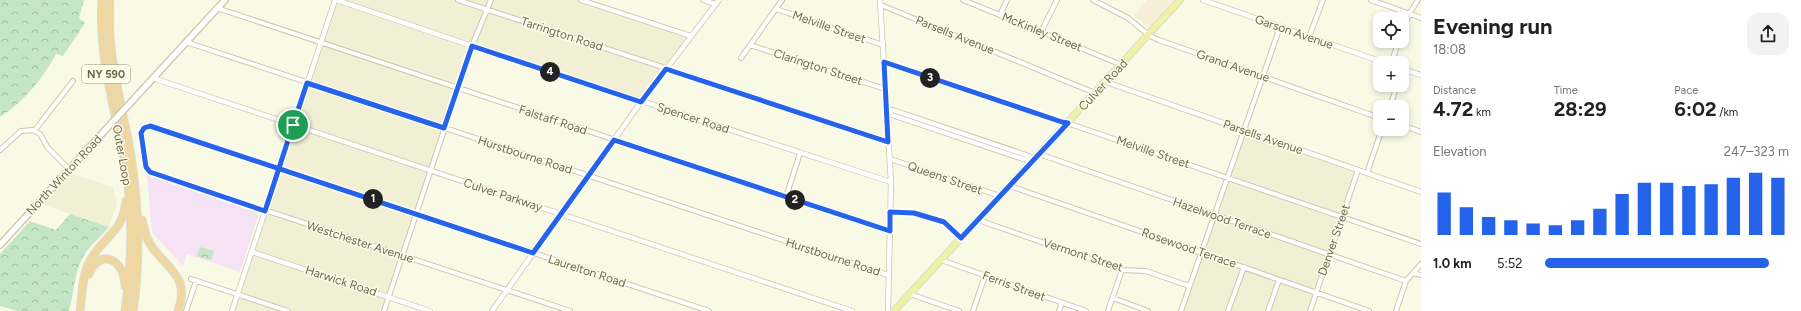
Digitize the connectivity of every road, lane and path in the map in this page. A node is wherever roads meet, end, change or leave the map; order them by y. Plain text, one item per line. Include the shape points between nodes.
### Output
1 (102, 0) edge
2 (110, 0) edge
3 (224, 0) edge
4 (336, 0) edge
5 (458, 0) edge
6 (491, 0) edge
7 (581, 0) edge
8 (703, 0) edge
9 (782, 0) edge
10 (963, 0) edge
11 (1007, 0) edge
12 (1057, 0) edge
13 (1093, 0) edge
14 (1180, 0) edge
15 (1203, 0) edge
16 (1323, 0) edge
17 (1371, 0) edge
18 (1418, 0) edge
19 (717, 2) edge
20 (880, 3) edge
21 (217, 8) junction
22 (776, 9) junction
23 (487, 10) junction
24 (1404, 12) edge
25 (1409, 14) joint
26 (1000, 15) junction
27 (1421, 18) edge
28 (1280, 27) junction
29 (1041, 32) junction
30 (1148, 35) junction
31 (691, 36) junction
32 (1309, 37) junction
33 (186, 42) junction
34 (321, 43) junction
35 (750, 45) junction
36 (882, 45) junction
37 (472, 46) junction
38 (741, 58) dead end
39 (1373, 59) edge
40 (884, 62) junction
41 (1122, 65) junction
42 (666, 69) junction
43 (1409, 72) edge
44 (1421, 75) edge
45 (1262, 76) junction
46 (153, 78) junction
47 (74, 81) dead end
48 (1106, 82) junction
49 (307, 83) junction
50 (458, 88) junction
51 (885, 89) junction
52 (1095, 93) junction
53 (641, 102) junction
54 (886, 111) junction
55 (1373, 116) edge
56 (1068, 123) junction
57 (293, 125) junction
58 (444, 128) junction
59 (1409, 128) edge
60 (35, 130) junction
61 (1242, 130) junction
62 (1421, 132) edge
63 (1380, 136) edge
64 (614, 140) junction
65 (888, 142) junction
66 (0, 150) edge
67 (800, 153) junction
68 (1039, 154) junction
69 (890, 159) junction
70 (1033, 160) junction
71 (125, 165) junction
72 (279, 168) junction
73 (69, 169) junction
74 (133, 170) junction
75 (1358, 170) junction
76 (430, 171) junction
77 (150, 172) joint
78 (1367, 173) junction
79 (588, 176) junction
80 (1226, 178) junction
81 (891, 182) junction
82 (1010, 186) junction
83 (1421, 192) edge
84 (1000, 196) junction
85 (786, 197) junction
86 (265, 211) junction
87 (890, 212) junction
88 (416, 214) junction
89 (561, 214) junction
90 (1214, 216) junction
91 (1342, 217) junction
92 (978, 220) junction
93 (890, 231) junction
94 (961, 238) junction
95 (0, 243) edge
96 (1421, 244) edge
97 (252, 252) junction
98 (1201, 252) junction
99 (533, 253) junction
100 (1328, 255) junction
101 (402, 256) junction
102 (941, 260) junction
103 (1421, 264) edge
104 (1244, 267) junction
105 (1122, 270) junction
106 (1413, 273) junction
107 (888, 275) junction
108 (985, 276) junction
109 (1421, 276) edge
110 (1279, 280) junction
111 (1406, 281) junction
112 (1189, 286) junction
113 (507, 290) junction
114 (1316, 292) junction
115 (83, 293) junction
116 (238, 294) junction
117 (910, 294) junction
118 (389, 297) junction
119 (1113, 298) junction
120 (1062, 303) junction
121 (80, 311) edge
122 (125, 311) edge
123 (133, 311) edge
124 (178, 311) edge
125 (186, 311) edge
126 (232, 311) edge
127 (288, 311) edge
128 (384, 311) edge
129 (430, 311) edge
130 (492, 311) edge
131 (570, 311) edge
132 (710, 311) edge
133 (852, 311) edge
134 (888, 311) edge
135 (894, 311) edge
136 (959, 311) edge
137 (973, 311) edge
138 (1059, 311) edge
139 (1086, 311) edge
140 (1108, 311) edge
141 (1148, 311) edge
142 (1180, 311) edge
143 (1228, 311) edge
144 (1268, 311) edge
145 (1310, 311) edge
146 (1369, 311) edge
147 (1396, 311) edge

1 - 71 highway, Outer Loop / NY 590 via 101,33 104,64
2 - 74 highway, Outer Loop / NY 590 via 112,63
3 - 21 main road, North Winton Road
4 - 34 street
4 - 37 street, Spencer Road
5 - 23 street, Tarrington Road
6 - 23 street
7 - 31 street
8 - 19 street
9 - 22 street
10 - 26 street, McKinley Street
11 - 26 street
12 - 29 street
13 - 30 street, Grand Avenue via 1128,18
14 - 30 main road, Culver Road
15 - 28 street, Garson Avenue
16 - 32 street
17 - 24 street
18 - 25 street
19 - 31 street
20 - 36 street
20 - 52 street, Parsells Avenue
21 - 33 main road, North Winton Road
21 - 34 street, Falstaff Road
22 - 35 street
22 - 36 street, Melville Street
23 - 37 street
23 - 42 street, Tarrington Road
25 - 27 street
26 - 29 street, McKinley Street
28 - 32 street, Garson Avenue
28 - 45 street
29 - 41 street, McKinley Street
30 - 41 main road, Culver Road
30 - 45 street, Grand Avenue
31 - 42 street
32 - 39 street, Garson Avenue
33 - 46 main road, North Winton Road
33 - 49 street, Hurstbourne Road
34 - 49 street
34 - 50 street, Falstaff Road
35 - 38 street
35 - 51 street, Clarington Street
36 - 40 street
37 - 50 street
37 - 53 street, Spencer Road
40 - 51 street
40 - 56 street, Melville Street
41 - 48 main road, Culver Road
42 - 53 street
42 - 65 street, Tarrington Road
43 - 44 street
45 - 55 street, Grand Avenue
45 - 61 street
46 - 57 street, Culver Parkway
46 - 73 main road, North Winton Road, bridge
47 - 60 street
48 - 52 main road, Culver Road
48 - 61 street, Parsells Avenue
49 - 57 street
49 - 58 street, Hurstbourne Road
50 - 58 street
50 - 64 street, Falstaff Road
51 - 54 street
52 - 56 main road, Culver Road
53 - 64 street
53 - 67 street, Spencer Road
54 - 65 street
54 - 70 street via 893,110 1029,156
56 - 68 main road, Culver Road
56 - 80 street, Melville Street
57 - 72 street
57 - 76 street, Culver Parkway
58 - 76 street
58 - 79 street, Hurstbourne Road
59 - 62 street
60 - 66 street via 21,131
60 - 73 street via 42,136 48,148
61 - 75 street, Parsells Avenue
61 - 80 street
63 - 78 street
64 - 79 street
64 - 85 street, Falstaff Road
65 - 69 street
67 - 81 street, Spencer Road
67 - 85 street
68 - 70 main road, Culver Road
68 - 90 street, Hazelwood Terrace
69 - 81 street
69 - 84 street, Queens Street
70 - 82 main road, Culver Road
71 - 115 highway via 124,216 118,228 89,262
71 - 122 highway, Outer Loop / NY 590 via 131,231
72 - 77 street, Laurelton Road via 150,126 144,128 141,133 146,167
72 - 86 street
72 - 88 street, Laurelton Road
73 - 95 main road, North Winton Road
74 - 123 highway, Outer Loop / NY 590 via 139,243
74 - 124 highway via 146,236 176,274 181,285 182,296
75 - 78 street, Parsells Avenue
75 - 91 street, Denver Street
76 - 88 street
76 - 89 street, Culver Parkway
77 - 86 street, Westchester Avenue
78 - 83 street, Parsells Avenue
79 - 89 street
79 - 107 street, Hurstbourne Road
80 - 90 street
80 - 91 street, Melville Street
81 - 87 street
82 - 84 main road, Culver Road
82 - 98 street, Rosewood Terrace
84 - 92 main road, Culver Road
85 - 93 street, Falstaff Road
86 - 97 street
86 - 101 street, Westchester Avenue
87 - 93 street
87 - 94 street via 914,213 944,222
88 - 99 street, Laurelton Road
88 - 101 street
89 - 99 street
89 - 133 street, Culver Parkway
90 - 98 street
90 - 100 street, Hazelwood Terrace
91 - 96 street, Melville Street
91 - 100 street, Denver Street
92 - 94 main road, Culver Road
92 - 105 street, Vermont Street
93 - 107 street
94 - 102 main road, Culver Road
97 - 116 street
97 - 118 street, Harwick Road
98 - 104 street, Rosewood Terrace
98 - 112 street
99 - 113 street
99 - 132 street, Laurelton Road
100 - 111 street, Hazelwood Terrace
100 - 114 street, Denver Street
101 - 113 street, Westchester Avenue
101 - 118 street
102 - 108 street, Ferris Street
102 - 117 main road, Culver Road
103 - 106 street
104 - 110 street, Rosewood Terrace
104 - 143 street
105 - 112 street, Vermont Street via 1146,272
105 - 119 street
106 - 109 street
106 - 111 street
107 - 134 street
108 - 120 street, Ferris Street
108 - 137 street
110 - 114 street, Rosewood Terrace
110 - 144 street
111 - 147 street
112 - 142 street
113 - 130 street
113 - 131 street, Westchester Avenue
114 - 145 street, Denver Street
114 - 146 street, Rosewood Terrace
115 - 121 highway
115 - 122 highway via 88,275 95,263 103,259 112,260 124,275
116 - 125 street via 194,280
116 - 126 street
116 - 127 street
117 - 135 main road, Culver Road
117 - 136 street
118 - 128 street
118 - 129 street, Harwick Road
119 - 140 street
119 - 141 street
120 - 138 street
120 - 139 street, Ferris Street

